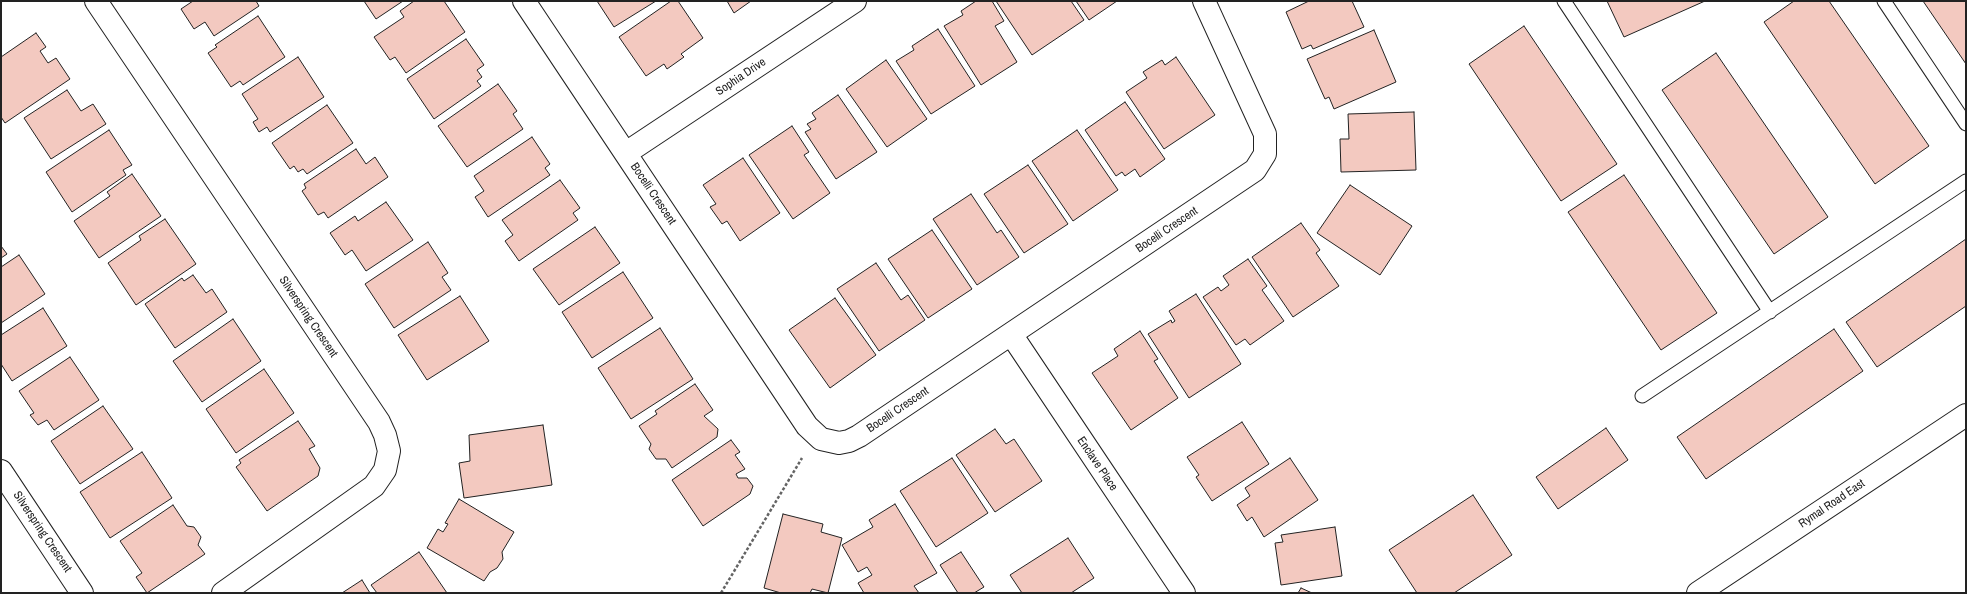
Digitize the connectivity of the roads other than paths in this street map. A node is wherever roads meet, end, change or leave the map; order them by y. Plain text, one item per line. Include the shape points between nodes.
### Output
1 (96, 1) edge
2 (524, 1) edge
3 (855, 1) edge
4 (1204, 1) edge
5 (1564, 1) edge
6 (1884, 1) edge
7 (1966, 124) edge
8 (626, 153) junction
9 (1966, 181) edge
10 (1770, 312) junction
11 (1011, 334) junction
12 (1642, 396) dead end
13 (1966, 415) edge
14 (1, 471) edge
15 (82, 593) edge
16 (223, 593) edge
17 (1184, 593) edge
18 (1698, 593) edge

1 - 16 street, Silverspring Crescent via 379,422 389,451 385,470 374,486
2 - 8 street, Bocelli Crescent
3 - 8 street, Sophia Drive
4 - 11 street, Bocelli Crescent via 1264,134 1266,149 1261,162 1248,175
5 - 10 lane
6 - 7 lane
8 - 11 street, Bocelli Crescent via 807,426 816,435 833,443 844,443 853,439
9 - 10 lane
10 - 12 lane
11 - 17 street, Enclave Place
13 - 18 street, Rymal Road East
14 - 15 street, Silverspring Crescent

